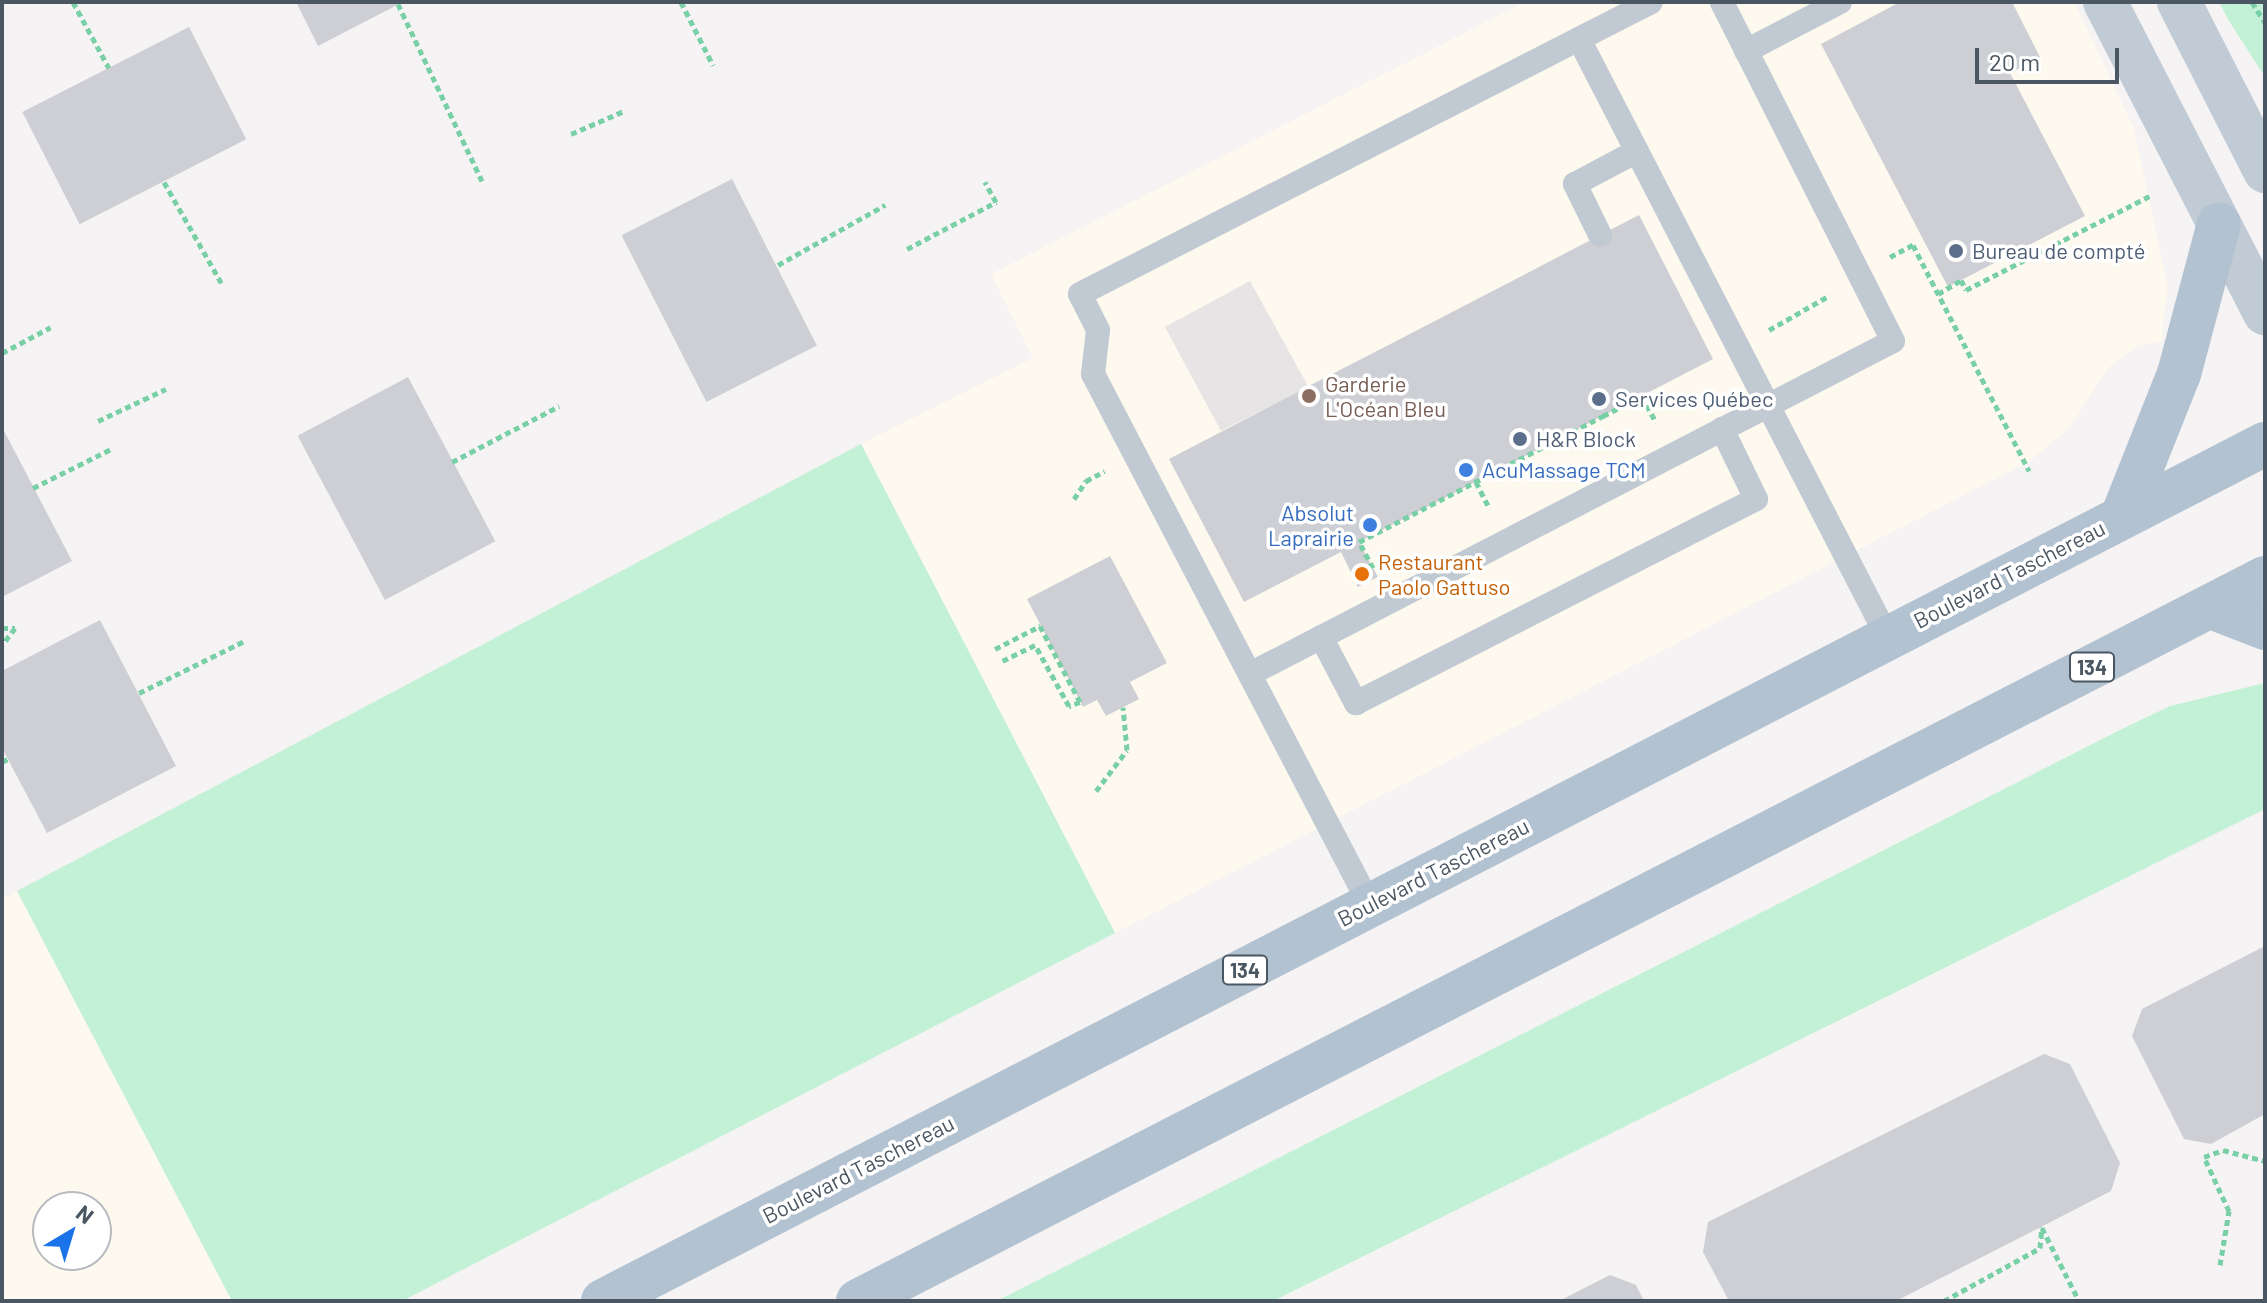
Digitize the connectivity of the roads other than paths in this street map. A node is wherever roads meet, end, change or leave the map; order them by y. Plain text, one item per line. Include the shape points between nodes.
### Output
1 (1651, 2) edge
2 (1722, 2) edge
3 (1840, 2) edge
4 (2105, 2) edge
5 (2179, 2) edge
6 (1579, 39) junction
7 (1746, 51) junction
8 (1637, 151) junction
9 (2265, 171) edge
10 (2219, 224) junction
11 (1600, 235) dead end
12 (2265, 313) edge
13 (1768, 405) junction
14 (1722, 429) junction
15 (2265, 444) edge
16 (2122, 517) junction
17 (2265, 578) edge
18 (2211, 607) junction
19 (2265, 628) edge
20 (1887, 636) junction
21 (1321, 637) junction
22 (1250, 674) junction
23 (1370, 905) junction
24 (603, 1301) edge
25 (858, 1301) edge

1 - 6 lane
2 - 7 lane
3 - 7 lane
4 - 10 street
5 - 9 street
6 - 8 lane
6 - 22 lane via 1080,294 1098,330 1093,374
7 - 13 lane via 1893,341
8 - 11 lane via 1575,184
8 - 13 lane
10 - 12 street
10 - 16 main road via 2179,374
13 - 14 lane
13 - 20 lane
14 - 21 lane
14 - 21 lane via 1756,499 1356,703
15 - 16 main road, Boulevard Taschereau / 134
16 - 20 main road, Boulevard Taschereau / 134
17 - 18 main road, 134
18 - 19 main road
18 - 25 main road, 134
20 - 23 main road, Boulevard Taschereau / 134
21 - 22 lane
22 - 23 lane
23 - 24 main road, Boulevard Taschereau / 134

